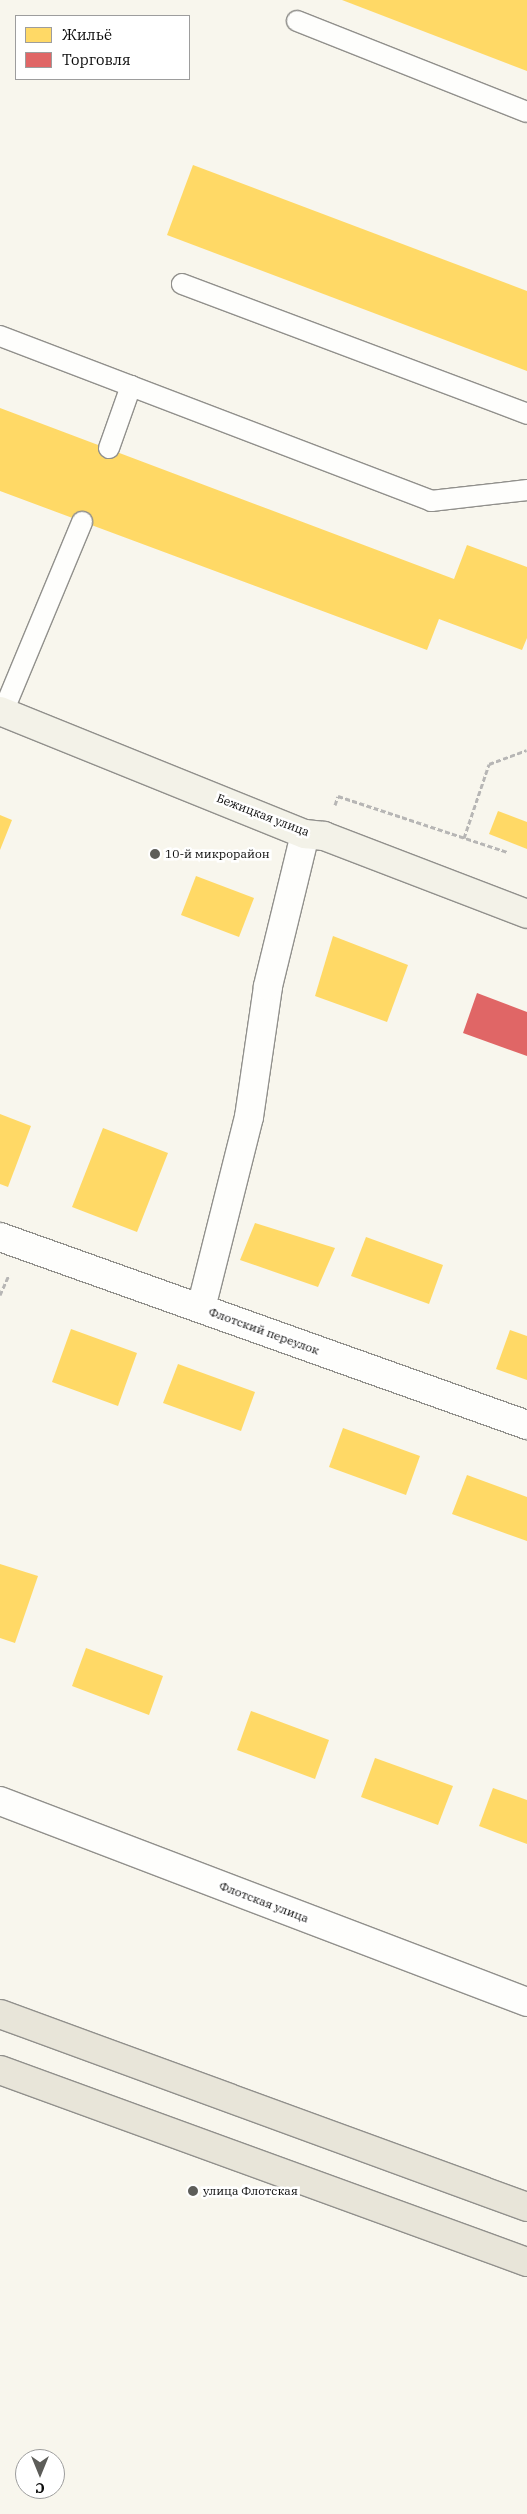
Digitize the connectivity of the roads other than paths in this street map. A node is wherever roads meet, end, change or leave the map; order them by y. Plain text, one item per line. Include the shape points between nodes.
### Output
1 (297, 22) dead end
2 (527, 112) edge
3 (182, 284) dead end
4 (0, 336) edge
5 (131, 386) junction
6 (527, 414) edge
7 (109, 448) dead end
8 (527, 490) edge
9 (82, 522) dead end
10 (1, 711) edge
11 (304, 834) junction
12 (527, 914) edge
13 (0, 1237) edge
14 (201, 1308) junction
15 (527, 1425) edge
16 (0, 1801) edge
17 (527, 2002) edge
18 (0, 2014) edge
19 (0, 2070) edge
20 (527, 2207) edge
21 (527, 2262) edge

1 - 2 lane
3 - 6 lane
4 - 5 lane
5 - 7 lane
5 - 8 lane via 431,501
9 - 10 lane
10 - 11 street, Бежицкая улица
11 - 12 street, Бежицкая улица via 324,836
11 - 14 street via 268,986 249,1117
13 - 14 street, Флотский переулок
14 - 15 street, Флотский переулок
16 - 17 street, Флотская улица
18 - 20 main road
19 - 21 main road

